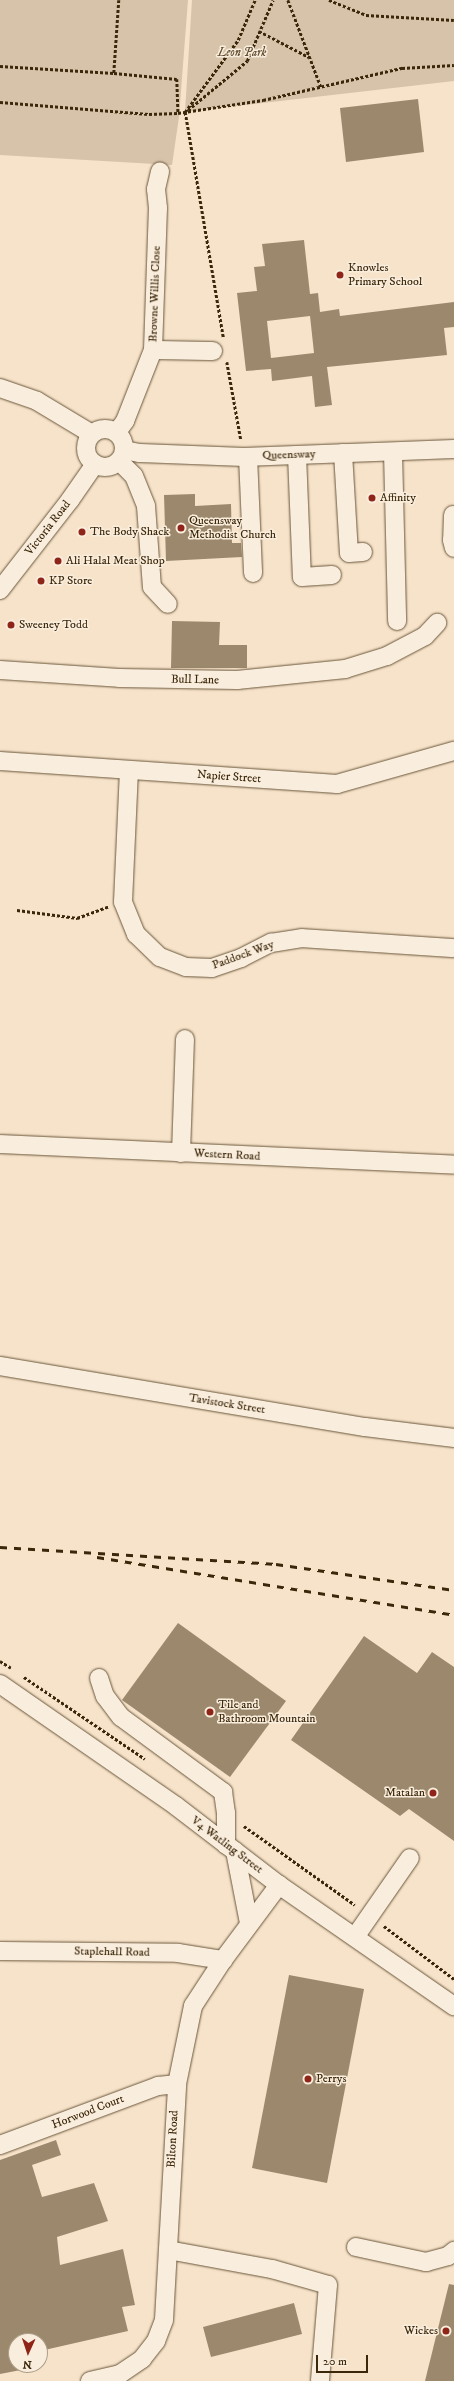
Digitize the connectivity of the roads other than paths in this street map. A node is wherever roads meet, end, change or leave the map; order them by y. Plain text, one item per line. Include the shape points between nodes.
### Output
1 (160, 171) dead end
2 (221, 349) road end
3 (153, 350) junction
4 (0, 388) edge
5 (117, 432) junction
6 (92, 434) junction
7 (454, 449) edge
8 (393, 452) junction
9 (343, 453) junction
10 (297, 455) junction
11 (121, 456) junction
12 (248, 457) junction
13 (95, 464) junction
14 (453, 515) dead end
15 (454, 548) edge
16 (363, 552) dead end
17 (253, 573) dead end
18 (332, 575) dead end
19 (0, 590) edge
20 (168, 604) dead end
21 (397, 621) dead end
22 (437, 623) dead end
23 (0, 670) edge
24 (454, 751) edge
25 (0, 761) edge
26 (129, 770) junction
27 (454, 948) edge
28 (185, 1039) dead end
29 (0, 1144) edge
30 (181, 1153) junction
31 (454, 1165) edge
32 (0, 1366) edge
33 (454, 1438) edge
34 (99, 1678) dead end
35 (0, 1684) edge
36 (230, 1848) junction
37 (410, 1858) dead end
38 (279, 1885) junction
39 (249, 1923) junction
40 (355, 1938) junction
41 (0, 1951) edge
42 (223, 1960) junction
43 (454, 2006) edge
44 (177, 2084) junction
45 (0, 2145) edge
46 (356, 2247) dead end
47 (168, 2250) junction
48 (454, 2251) edge
49 (90, 2381) edge
50 (320, 2381) edge

1 - 3 street, Browne Willis Close via 156,189 158,208
2 - 3 street
3 - 5 street, Browne Willis Close via 126,421
4 - 6 street via 37,401
5 - 6 street via 106,429
5 - 11 street via 124,443
6 - 13 street via 87,440 86,451
7 - 8 street, Queensway
8 - 9 street, Queensway
8 - 21 street
9 - 10 street, Queensway
9 - 16 street via 348,553
10 - 12 street, Queensway
10 - 18 street via 302,577
11 - 12 street, Queensway via 140,453
11 - 13 street via 108,467
11 - 20 street via 134,476 146,506 152,587
12 - 17 street
13 - 19 street, Victoria Road
14 - 15 street
22 - 23 street, Bull Lane via 425,636 387,656 345,669 237,680 119,678
24 - 26 street, Napier Street via 338,784
25 - 26 street, Napier Street
26 - 27 street, Paddock Way via 123,902 136,934 160,957 186,967 212,968 241,958 271,943 302,938
28 - 30 street
29 - 30 street, Western Road
30 - 31 street, Western Road
32 - 33 street, Tavistock Street via 357,1425
34 - 36 street via 105,1696 121,1717 223,1792
35 - 36 street, V4 Watling Street via 176,1806
36 - 38 street, V4 Watling Street
36 - 39 street
37 - 40 street
38 - 39 street, Bilton Road
38 - 40 street, V4 Watling Street
39 - 42 street, Bilton Road
40 - 43 street, V4 Watling Street
41 - 42 street, Staplehall Road via 178,1953
42 - 44 street, Bilton Road via 193,2006
44 - 45 street, Horwood Court via 158,2086
44 - 47 street, Bilton Road
46 - 48 street via 426,2262 448,2256
47 - 49 street, Bilton Road via 164,2320 156,2341 142,2359 120,2374
47 - 50 street via 272,2269 328,2286

